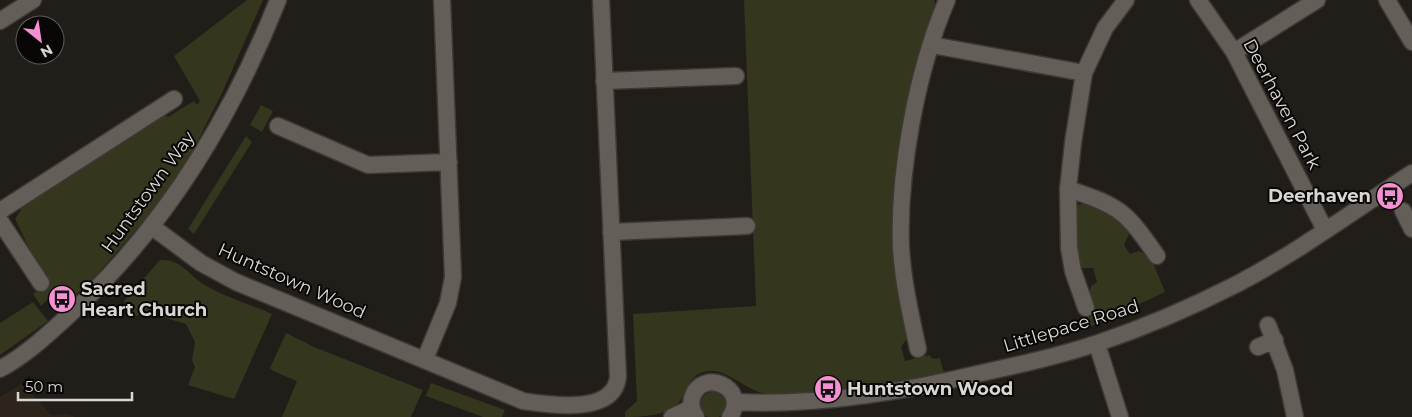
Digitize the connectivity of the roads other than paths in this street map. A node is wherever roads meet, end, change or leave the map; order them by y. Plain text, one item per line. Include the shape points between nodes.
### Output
1 (33, 0) edge
2 (278, 0) edge
3 (442, 0) edge
4 (601, 0) edge
5 (947, 0) edge
6 (1126, 0) edge
7 (1198, 0) edge
8 (1317, 0) edge
9 (1387, 0) edge
10 (0, 21) edge
11 (1412, 42) edge
12 (932, 45) junction
13 (1234, 52) junction
14 (1084, 73) junction
15 (736, 76) dead end
16 (604, 81) junction
17 (174, 99) dead end
18 (278, 126) dead end
19 (449, 162) junction
20 (1412, 172) edge
21 (1068, 189) junction
22 (0, 211) edge
23 (1403, 211) dead end
24 (0, 221) edge
25 (151, 226) junction
26 (747, 226) dead end
27 (1412, 229) edge
28 (1325, 230) junction
29 (611, 232) junction
30 (1157, 256) dead end
31 (41, 283) dead end
32 (1086, 308) dead end
33 (1268, 325) dead end
34 (1275, 340) junction
35 (1097, 344) junction
36 (1258, 347) dead end
37 (918, 349) dead end
38 (425, 359) junction
39 (0, 369) edge
40 (732, 410) edge
41 (693, 412) edge
42 (672, 417) edge
43 (1120, 417) edge
44 (1295, 417) edge

1 - 10 street
2 - 25 street, Huntstown Way via 220,125
3 - 19 street
4 - 16 street, Huntstown Wood
5 - 12 street
6 - 14 street via 1105,28
7 - 13 street, Deerhaven Park
8 - 13 street
9 - 11 street
12 - 14 street
12 - 37 street via 912,127 901,209 901,250
13 - 28 street, Deerhaven Park
14 - 21 street
15 - 16 street
16 - 29 street, Huntstown Wood
17 - 22 street
18 - 19 street via 368,165
19 - 38 street via 454,262 452,292
20 - 28 street, Littlepace Road
21 - 30 street via 1119,208
21 - 32 street via 1068,248
23 - 27 street
24 - 31 street
25 - 38 street, Huntstown Wood via 201,263 236,282
25 - 39 street, Huntstown Way via 103,284 40,342
26 - 29 street
28 - 35 street, Littlepace Road via 1237,284 1156,322
29 - 38 street, Huntstown Wood via 618,377 614,392 609,397 588,403 557,405 523,401
33 - 34 street
34 - 36 street
34 - 44 street
35 - 40 street, Littlepace Road via 942,382 859,397
35 - 43 street
40 - 41 street via 732,394 727,387 709,382 694,393
41 - 42 street

